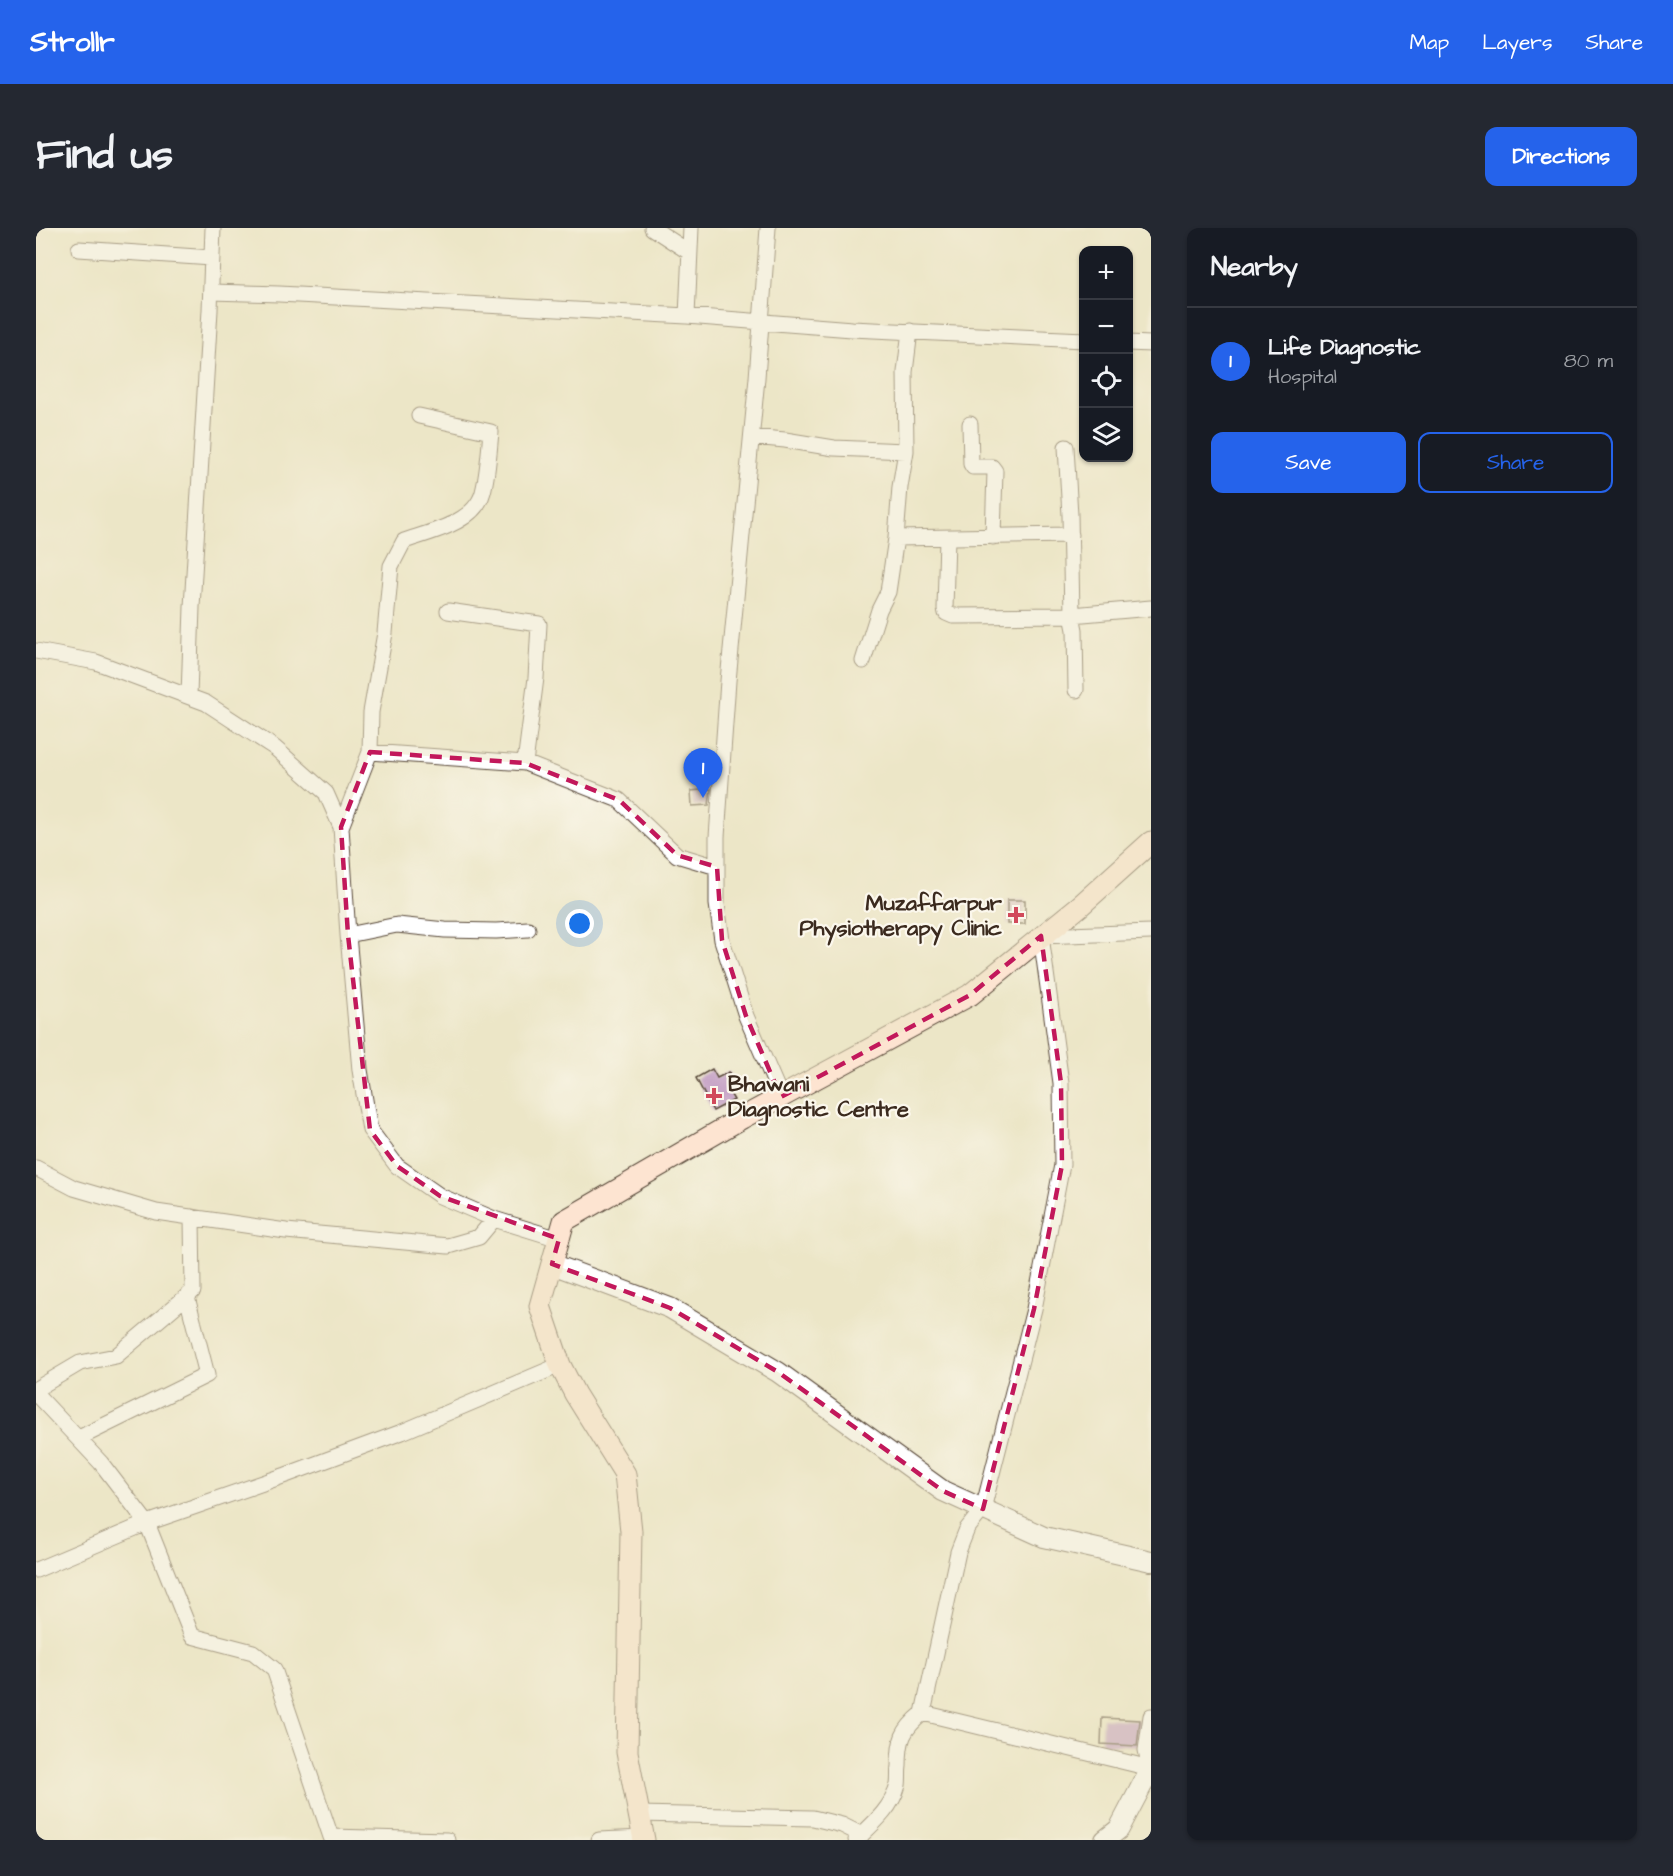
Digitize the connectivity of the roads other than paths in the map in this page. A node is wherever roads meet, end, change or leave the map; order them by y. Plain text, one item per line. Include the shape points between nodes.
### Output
1 (213, 228) edge
2 (652, 228) edge
3 (690, 228) edge
4 (768, 228) edge
5 (79, 249) dead end
6 (689, 252) junction
7 (212, 258) junction
8 (211, 292) junction
9 (687, 316) junction
10 (762, 321) junction
11 (910, 332) junction
12 (1079, 340) edge
13 (1133, 343) edge
14 (1151, 344) edge
15 (419, 416) dead end
16 (970, 424) dead end
17 (752, 437) junction
18 (1066, 447) dead end
19 (906, 451) junction
20 (1071, 535) junction
21 (993, 537) junction
22 (896, 538) junction
23 (947, 538) junction
24 (1151, 608) edge
25 (448, 611) dead end
26 (1072, 615) junction
27 (36, 651) edge
28 (863, 661) dead end
29 (1076, 690) dead end
30 (189, 696) junction
31 (370, 752) junction
32 (525, 764) junction
33 (341, 827) junction
34 (1151, 842) edge
35 (717, 867) junction
36 (528, 929) dead end
37 (1151, 932) edge
38 (348, 935) junction
39 (1041, 936) junction
40 (781, 1096) junction
41 (36, 1168) edge
42 (192, 1217) junction
43 (494, 1219) junction
44 (559, 1239) junction
45 (552, 1264) junction
46 (187, 1297) junction
47 (560, 1365) junction
48 (36, 1391) edge
49 (79, 1438) junction
50 (983, 1509) junction
51 (147, 1523) junction
52 (1151, 1561) edge
53 (36, 1570) edge
54 (923, 1713) junction
55 (1151, 1716) edge
56 (1150, 1768) edge
57 (639, 1814) junction
58 (859, 1837) edge
59 (644, 1839) edge
60 (447, 1840) edge
61 (599, 1840) edge
62 (1105, 1840) edge

1 - 7 street
2 - 6 street
3 - 6 street
4 - 10 street
5 - 7 street
6 - 9 street
7 - 8 street
8 - 9 street
8 - 30 street
9 - 10 street
10 - 11 street
10 - 17 street
11 - 12 street
11 - 19 street via 905,372
13 - 14 street
15 - 31 street via 491,432 483,494 468,515 404,541 391,566 371,711
16 - 21 street via 971,464 995,471
17 - 19 street via 834,448
17 - 35 street via 728,681
18 - 20 street
19 - 22 street
20 - 21 street
20 - 26 street
21 - 23 street
22 - 23 street
22 - 28 street via 888,592
23 - 26 street via 946,614
24 - 26 street
25 - 32 street via 539,624
26 - 29 street
27 - 30 street via 96,662
30 - 33 street via 275,748 326,793
31 - 32 street
31 - 33 street
32 - 35 street via 619,800 677,855
33 - 38 street
34 - 39 main road
35 - 40 street via 722,940 746,1016
36 - 38 street via 445,930 397,925
37 - 39 street
38 - 43 street via 360,1070 370,1130 397,1166 440,1196
39 - 40 main road via 970,995
39 - 50 street via 1061,1083 1062,1165 1034,1309
40 - 44 main road via 564,1221
41 - 42 street via 74,1188 156,1212
42 - 43 street via 286,1231 448,1246 479,1237
42 - 46 street via 194,1291
43 - 44 street
44 - 45 main road
45 - 47 main road via 540,1306
45 - 50 street via 670,1308 778,1372 943,1491
46 - 48 street via 116,1356 80,1363
46 - 49 street via 207,1375
47 - 51 street via 391,1436
47 - 57 main road via 625,1474 631,1531 627,1752
48 - 49 street
49 - 51 street
50 - 52 street via 1044,1537
50 - 54 street via 967,1529 958,1552
51 - 53 street
51 - 60 street via 192,1636 253,1652 274,1669 331,1837
54 - 56 street
54 - 58 street via 902,1736 898,1784 888,1806
55 - 56 street via 1146,1750
56 - 62 street via 1119,1828
57 - 58 street via 813,1818 842,1825
57 - 59 main road
59 - 61 street

